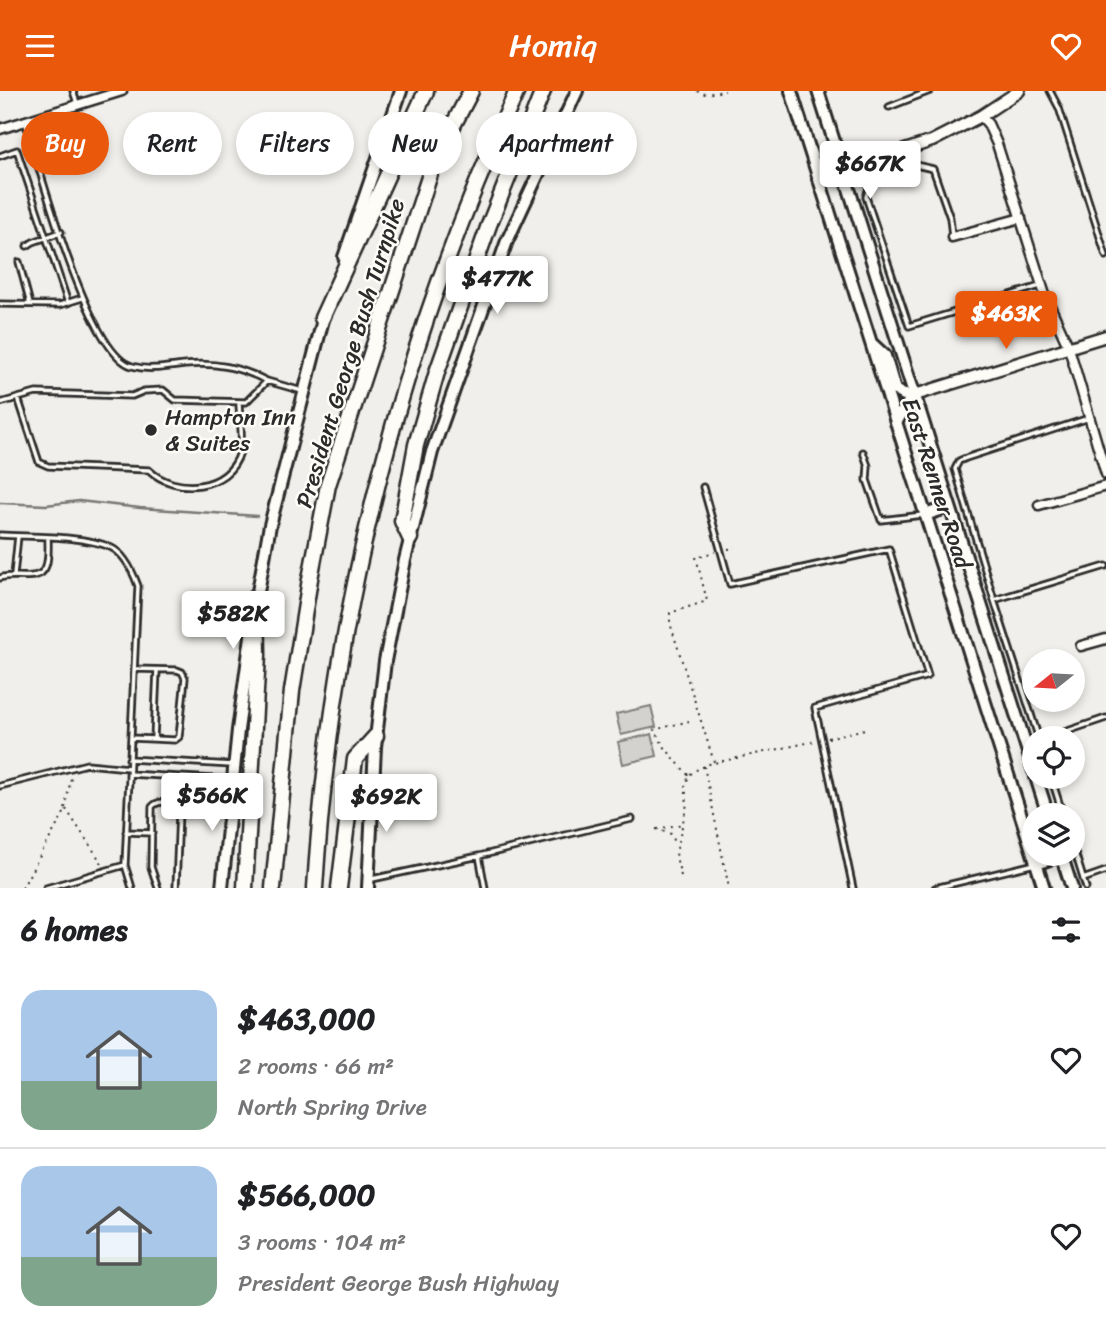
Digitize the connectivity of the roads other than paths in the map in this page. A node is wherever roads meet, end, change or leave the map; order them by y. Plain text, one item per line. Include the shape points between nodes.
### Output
1 (73, 91) edge
2 (122, 91) edge
3 (401, 91) edge
4 (426, 91) edge
5 (471, 91) edge
6 (517, 91) edge
7 (543, 91) edge
8 (577, 91) edge
9 (791, 91) edge
10 (818, 91) edge
11 (930, 91) edge
12 (1019, 91) edge
13 (1050, 91) edge
14 (77, 105) junction
15 (889, 107) dead end
16 (54, 112) edge
17 (981, 116) junction
18 (21, 122) edge
19 (0, 129) edge
20 (0, 156) edge
21 (844, 170) junction
22 (43, 175) edge
23 (818, 179) junction
24 (1021, 218) junction
25 (61, 232) junction
26 (46, 237) junction
27 (952, 237) joint
28 (27, 246) dead end
29 (1106, 256) edge
30 (19, 261) dead end
31 (1042, 285) junction
32 (82, 298) junction
33 (68, 303) junction
34 (0, 304) edge
35 (30, 305) junction
36 (323, 318) junction
37 (1106, 336) edge
38 (870, 342) junction
39 (1069, 348) junction
40 (267, 381) junction
41 (304, 391) junction
42 (915, 395) junction
43 (18, 398) junction
44 (239, 402) junction
45 (0, 403) edge
46 (1090, 417) junction
47 (896, 423) junction
48 (863, 452) dead end
49 (1106, 474) edge
50 (703, 487) dead end
51 (1106, 487) edge
52 (1039, 505) dead end
53 (948, 507) junction
54 (925, 515) junction
55 (0, 535) edge
56 (18, 536) junction
57 (48, 538) junction
58 (410, 538) junction
59 (1106, 566) edge
60 (14, 575) junction
61 (0, 578) edge
62 (257, 595) junction
63 (994, 600) junction
64 (1106, 639) edge
65 (1082, 646) dead end
66 (134, 669) junction
67 (157, 670) junction
68 (1106, 718) edge
69 (1037, 726) edge
70 (1081, 726) edge
71 (1022, 734) edge
72 (376, 736) junction
73 (131, 738) junction
74 (154, 739) junction
75 (130, 759) junction
76 (234, 766) junction
77 (129, 771) junction
78 (232, 780) junction
79 (0, 786) edge
80 (632, 819) dead end
81 (1022, 820) edge
82 (126, 832) junction
83 (152, 833) junction
84 (478, 856) junction
85 (125, 865) junction
86 (1028, 866) edge
87 (1037, 866) edge
88 (1065, 866) edge
89 (1079, 866) edge
90 (1106, 871) edge
91 (1083, 879) junction
92 (368, 884) edge
93 (46, 888) edge
94 (132, 888) edge
95 (158, 888) edge
96 (176, 888) edge
97 (222, 888) edge
98 (245, 888) edge
99 (273, 888) edge
100 (315, 888) edge
101 (339, 888) edge
102 (485, 888) edge
103 (853, 888) edge
104 (935, 888) edge
105 (1044, 888) edge
106 (1072, 888) edge
107 (1086, 888) edge

1 - 14 lane
2 - 14 street
3 - 36 main road
4 - 36 highway
5 - 99 highway, President George Bush Turnpike via 434,162 328,485 292,691
6 - 100 highway via 446,260 380,470 336,685
7 - 58 highway via 437,372 416,446 402,521
8 - 58 main road via 507,241 432,452
9 - 23 main road, East Renner Road
10 - 21 main road, East Renner Road
11 - 15 lane
12 - 17 street
13 - 29 lane
14 - 16 street
17 - 21 street via 932,142
17 - 24 street via 997,144
18 - 19 street
20 - 26 lane via 18,150
21 - 23 main road
21 - 42 main road, East Renner Road
22 - 25 lane
23 - 38 main road, East Renner Road
24 - 27 street
24 - 31 street
25 - 26 lane
25 - 32 lane
26 - 28 lane
26 - 33 lane
27 - 31 lane via 933,169 916,165 871,181 866,197 909,326
30 - 35 lane
31 - 39 street
32 - 33 lane
32 - 40 lane via 107,345 129,366 155,369 223,364
33 - 35 lane
34 - 35 lane
36 - 41 main road
37 - 39 street
38 - 42 main road via 885,356 895,390
38 - 47 main road, East Renner Road
39 - 42 street
39 - 46 street
40 - 41 lane
40 - 44 lane via 246,402
41 - 62 main road
42 - 47 main road
42 - 53 main road, East Renner Road
43 - 44 lane via 36,393 132,396 163,390 175,400
43 - 44 lane via 39,462 149,470 158,479 184,487 207,484 234,466 241,450
43 - 45 lane
46 - 49 street
46 - 63 lane via 959,461 955,473
47 - 54 main road, East Renner Road
48 - 54 lane via 881,520
50 - 103 lane via 730,583 890,549 928,676 815,708
51 - 52 street
53 - 54 main road
53 - 71 main road, East Renner Road
54 - 81 main road, East Renner Road
55 - 56 lane
56 - 57 lane
56 - 60 lane
57 - 60 lane via 43,572 34,577
57 - 66 lane via 111,547 131,568 138,586
58 - 72 main road via 391,627
59 - 63 lane
60 - 61 lane
62 - 76 main road
62 - 98 highway
63 - 69 lane
64 - 65 street
66 - 67 lane
66 - 73 lane
67 - 74 lane
67 - 74 lane via 177,670 185,678 181,734 175,740
68 - 70 lane
72 - 92 main road
72 - 101 highway via 355,759
73 - 74 lane
73 - 75 lane
75 - 76 lane
75 - 77 lane
76 - 78 main road
77 - 78 lane
77 - 79 lane via 86,764
77 - 82 lane
78 - 97 main road
80 - 84 lane
82 - 83 lane
82 - 85 lane
83 - 95 lane via 151,867
83 - 96 lane via 155,803 176,807 180,815
84 - 92 lane
84 - 102 lane
85 - 93 lane
85 - 94 lane
86 - 104 lane
87 - 105 main road, East Renner Road
88 - 106 main road
89 - 91 lane
90 - 91 lane
91 - 107 lane

